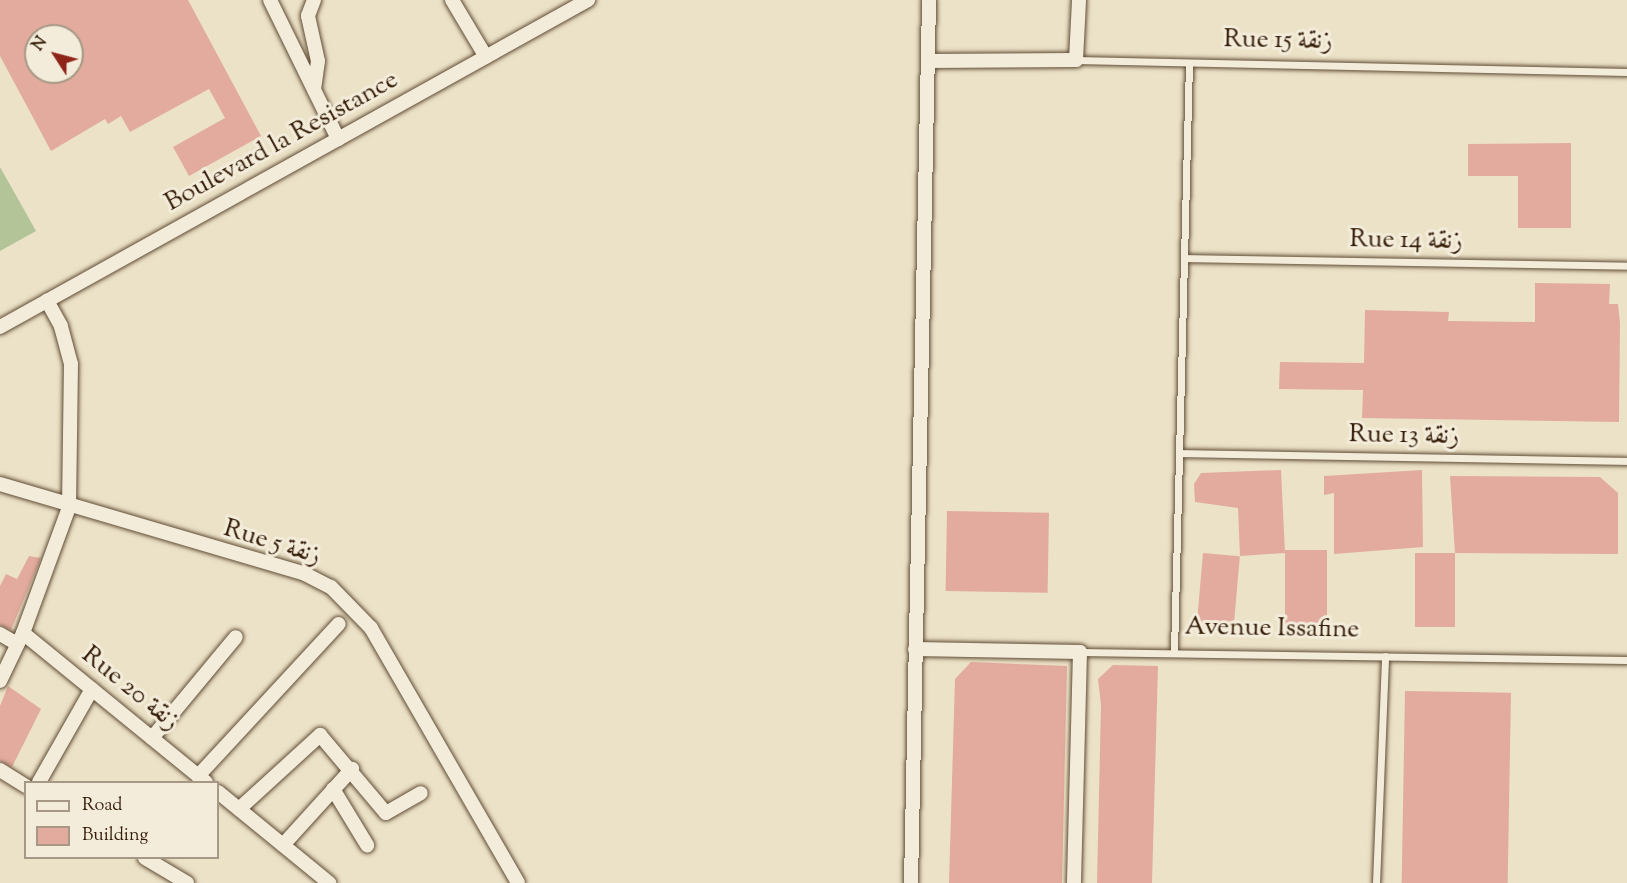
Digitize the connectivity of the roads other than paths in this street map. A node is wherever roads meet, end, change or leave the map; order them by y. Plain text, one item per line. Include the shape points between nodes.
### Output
1 (270, 0) edge
2 (314, 0) edge
3 (452, 0) edge
4 (929, 0) edge
5 (1079, 0) edge
6 (582, 1) edge
7 (486, 57) junction
8 (1076, 60) junction
9 (928, 62) junction
10 (1189, 64) junction
11 (1627, 72) edge
12 (314, 90) junction
13 (338, 139) junction
14 (1184, 258) junction
15 (1627, 266) edge
16 (47, 301) junction
17 (0, 327) edge
18 (1179, 453) junction
19 (1627, 461) edge
20 (0, 484) edge
21 (69, 507) junction
22 (339, 624) dead end
23 (0, 634) edge
24 (236, 637) dead end
25 (20, 638) junction
26 (915, 649) junction
27 (1174, 651) junction
28 (1080, 652) junction
29 (1385, 656) junction
30 (1627, 660) edge
31 (1, 677) edge
32 (92, 689) junction
33 (152, 738) junction
34 (352, 769) junction
35 (0, 770) edge
36 (202, 779) edge
37 (40, 781) edge
38 (24, 785) edge
39 (333, 789) junction
40 (219, 793) edge
41 (421, 793) dead end
42 (239, 809) junction
43 (367, 844) dead end
44 (283, 845) junction
45 (147, 859) edge
46 (187, 883) edge
47 (328, 883) edge
48 (518, 883) edge
49 (911, 883) edge
50 (1074, 883) edge
51 (1376, 883) edge

1 - 12 street
2 - 12 street via 308,16 318,61
3 - 7 street
4 - 9 street
5 - 8 street
6 - 7 street, Boulevard la Resistance
7 - 13 street, Boulevard la Resistance
8 - 9 street, Rue 15 زنقة
8 - 10 lane, Rue 15 زنقة
9 - 26 street
10 - 11 lane, Rue 15 زنقة
10 - 14 lane
12 - 13 street
13 - 16 street, Boulevard la Resistance
14 - 15 lane, Rue 14 زنقة
14 - 18 lane
16 - 17 street, Boulevard la Resistance
16 - 21 street via 61,326 70,364
18 - 19 lane, Rue 13 زنقة
18 - 27 lane
20 - 21 street, Rue 5 زنقة
21 - 25 street
21 - 48 street, Rue 5 زنقة via 305,574 350,602 371,628
22 - 36 street
23 - 25 street, Rue 20 زنقة
24 - 33 street
25 - 31 street
25 - 32 street, Rue 20 زنقة
26 - 28 street, Avenue Issafine
26 - 49 street
27 - 28 lane, Avenue Issafine
27 - 29 lane, Avenue Issafine
28 - 50 street
29 - 30 lane, Avenue Issafine
29 - 51 lane
32 - 33 street, Rue 20 زنقة
32 - 37 street
33 - 36 street, Rue 20 زنقة
34 - 39 street
34 - 41 street via 387,814
34 - 42 street via 325,738 315,737
35 - 38 street
39 - 43 street
39 - 44 street
40 - 42 street
42 - 44 street
44 - 47 street
45 - 46 street

